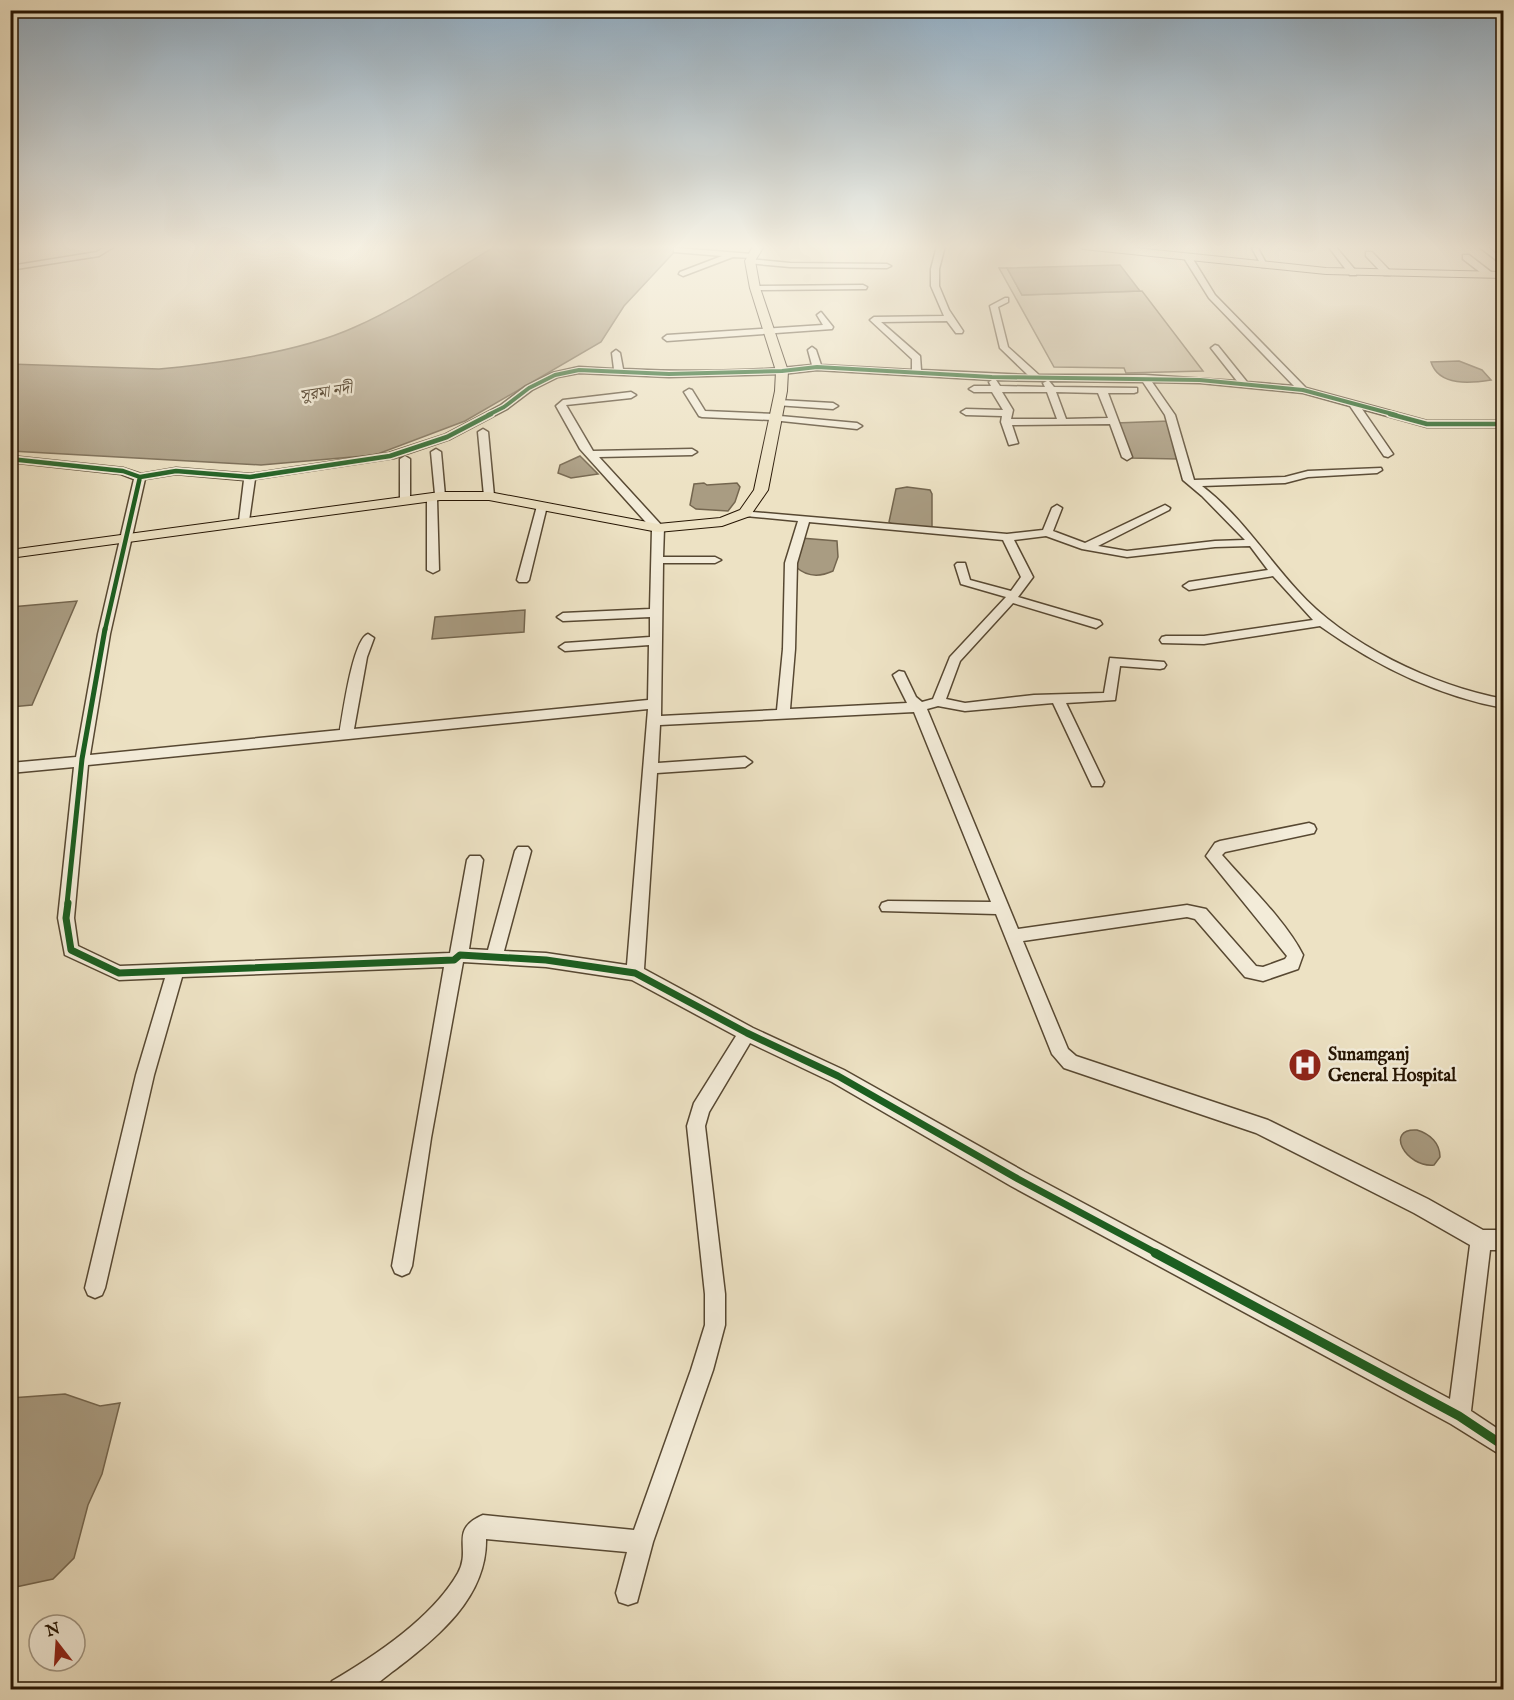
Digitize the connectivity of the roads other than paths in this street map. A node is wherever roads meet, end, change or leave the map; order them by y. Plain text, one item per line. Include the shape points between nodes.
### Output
1 (768, 325) edge
2 (828, 325) edge
3 (879, 325) edge
4 (956, 325) edge
5 (999, 325) edge
6 (1238, 325) edge
7 (959, 331) dead end
8 (770, 332) junction
9 (667, 338) dead end
10 (1215, 348) dead end
11 (812, 350) dead end
12 (616, 353) dead end
13 (817, 367) junction
14 (916, 371) junction
15 (619, 372) junction
16 (782, 372) junction
17 (992, 376) junction
18 (1041, 377) junction
19 (1145, 378) junction
20 (1244, 384) junction
21 (974, 389) dead end
22 (996, 389) junction
23 (1050, 389) junction
24 (1102, 390) junction
25 (1134, 390) dead end
26 (1303, 390) junction
27 (689, 392) dead end
28 (631, 395) dead end
29 (1352, 402) junction
30 (833, 406) dead end
31 (966, 412) dead end
32 (777, 413) junction
33 (1007, 417) junction
34 (1063, 422) junction
35 (1114, 422) junction
36 (1503, 424) edge
37 (857, 426) dead end
38 (483, 432) dead end
39 (1013, 443) dead end
40 (436, 452) dead end
41 (692, 452) dead end
42 (590, 454) junction
43 (1388, 454) dead end
44 (1127, 457) dead end
45 (10, 459) edge
46 (405, 459) dead end
47 (1377, 470) dead end
48 (140, 477) junction
49 (250, 477) junction
50 (1191, 483) junction
51 (489, 495) junction
52 (436, 496) junction
53 (405, 500) junction
54 (542, 506) junction
55 (1058, 508) dead end
56 (1166, 508) dead end
57 (745, 513) junction
58 (804, 519) junction
59 (244, 521) junction
60 (658, 528) junction
61 (1047, 533) junction
62 (1007, 537) junction
63 (126, 538) junction
64 (1252, 543) junction
65 (1086, 547) junction
66 (10, 554) edge
67 (657, 560) junction
68 (715, 560) dead end
69 (961, 565) dead end
70 (433, 570) dead end
71 (1275, 572) junction
72 (524, 580) dead end
73 (1189, 586) dead end
74 (1012, 597) junction
75 (655, 613) junction
76 (563, 617) dead end
77 (1322, 622) junction
78 (1096, 624) dead end
79 (368, 638) dead end
80 (1166, 640) dead end
81 (654, 641) junction
82 (565, 647) dead end
83 (1160, 666) dead end
84 (898, 675) dead end
85 (1057, 698) junction
86 (938, 702) junction
87 (653, 704) junction
88 (1503, 704) edge
89 (919, 707) junction
90 (783, 712) junction
91 (654, 721) junction
92 (346, 734) junction
93 (82, 759) junction
94 (745, 762) dead end
95 (10, 768) edge
96 (650, 768) junction
97 (1097, 782) dead end
98 (1309, 829) dead end
99 (523, 851) dead end
100 (475, 860) dead end
101 (888, 908) dead end
102 (1002, 908) junction
103 (1014, 936) junction
104 (494, 956) junction
105 (457, 957) junction
106 (176, 970) junction
107 (635, 973) junction
108 (747, 1033) junction
109 (1480, 1240) junction
110 (1503, 1240) edge
111 (402, 1266) dead end
112 (94, 1288) dead end
113 (1459, 1416) junction
114 (1503, 1446) edge
115 (641, 1542) junction
116 (628, 1593) dead end
117 (341, 1689) edge

1 - 8 main road
2 - 8 street
3 - 14 street via 917,358
4 - 7 street
5 - 18 street via 1004,348
6 - 26 street
8 - 9 street
8 - 16 main road
10 - 20 street
11 - 13 street
12 - 15 street
13 - 14 street
13 - 16 street
14 - 17 street
15 - 16 street
15 - 49 street via 579,370 555,375 447,437 390,456
16 - 32 main road
17 - 18 street
17 - 22 street
18 - 19 street
18 - 23 street
19 - 20 street
19 - 50 street via 1170,415
20 - 26 street
21 - 22 street
22 - 23 street
22 - 33 street
23 - 24 street
23 - 34 street
24 - 25 street
24 - 35 street
26 - 29 street
27 - 32 street via 702,414
28 - 42 street via 563,403 568,422
29 - 36 street via 1427,424
29 - 43 street
30 - 32 street
31 - 33 street
32 - 37 street
32 - 57 main road via 761,490
33 - 34 street
33 - 39 street
34 - 35 street
35 - 44 street
38 - 51 street
40 - 52 street
41 - 42 street
42 - 60 street
45 - 48 street via 123,471
46 - 53 street
47 - 50 street via 1308,474 1285,480
48 - 49 street via 176,471
48 - 63 street
49 - 59 street
50 - 64 street
51 - 52 main road
51 - 54 main road
52 - 53 main road
52 - 70 street
53 - 59 main road
54 - 60 main road
54 - 72 street
55 - 61 street
56 - 65 street
57 - 58 street
57 - 60 main road via 722,522
58 - 62 street
58 - 90 street via 791,563
59 - 63 main road
60 - 67 street
61 - 62 street
61 - 65 street
62 - 74 street via 1026,577
63 - 66 main road
63 - 93 street
64 - 65 street via 1127,555
64 - 71 street
67 - 68 street
67 - 75 street
69 - 74 street via 965,582
71 - 73 street
71 - 77 street
74 - 78 street
74 - 86 street via 954,660
75 - 76 street
75 - 81 street
77 - 80 street via 1204,640
77 - 88 street via 1355,645 1424,680
79 - 92 street
81 - 82 street
81 - 87 street
83 - 85 street via 1114,661 1110,697
84 - 89 street
85 - 86 street via 965,707
85 - 97 street
86 - 89 street
87 - 91 street
87 - 92 street
89 - 90 street
89 - 102 street
90 - 91 street
91 - 96 street
92 - 93 street
93 - 95 street
93 - 106 street via 66,918 71,950 118,973
94 - 96 street
96 - 107 street
98 - 103 street via 1220,847 1214,856 1282,936 1295,955 1292,964 1263,974 1251,972 1200,914 1187,911
99 - 104 street
100 - 105 street
101 - 102 street
102 - 103 street
103 - 109 street via 1061,1054 1070,1062 1261,1126
104 - 105 street
104 - 107 street
105 - 106 street
105 - 111 street
106 - 112 street via 145,1075
107 - 108 street
108 - 113 street via 838,1076 1018,1179
108 - 115 street via 700,1109 696,1126 715,1325
109 - 110 street
109 - 113 street
113 - 114 street
115 - 116 street
115 - 117 street via 483,1527 474,1533 473,1566 459,1593 385,1662

